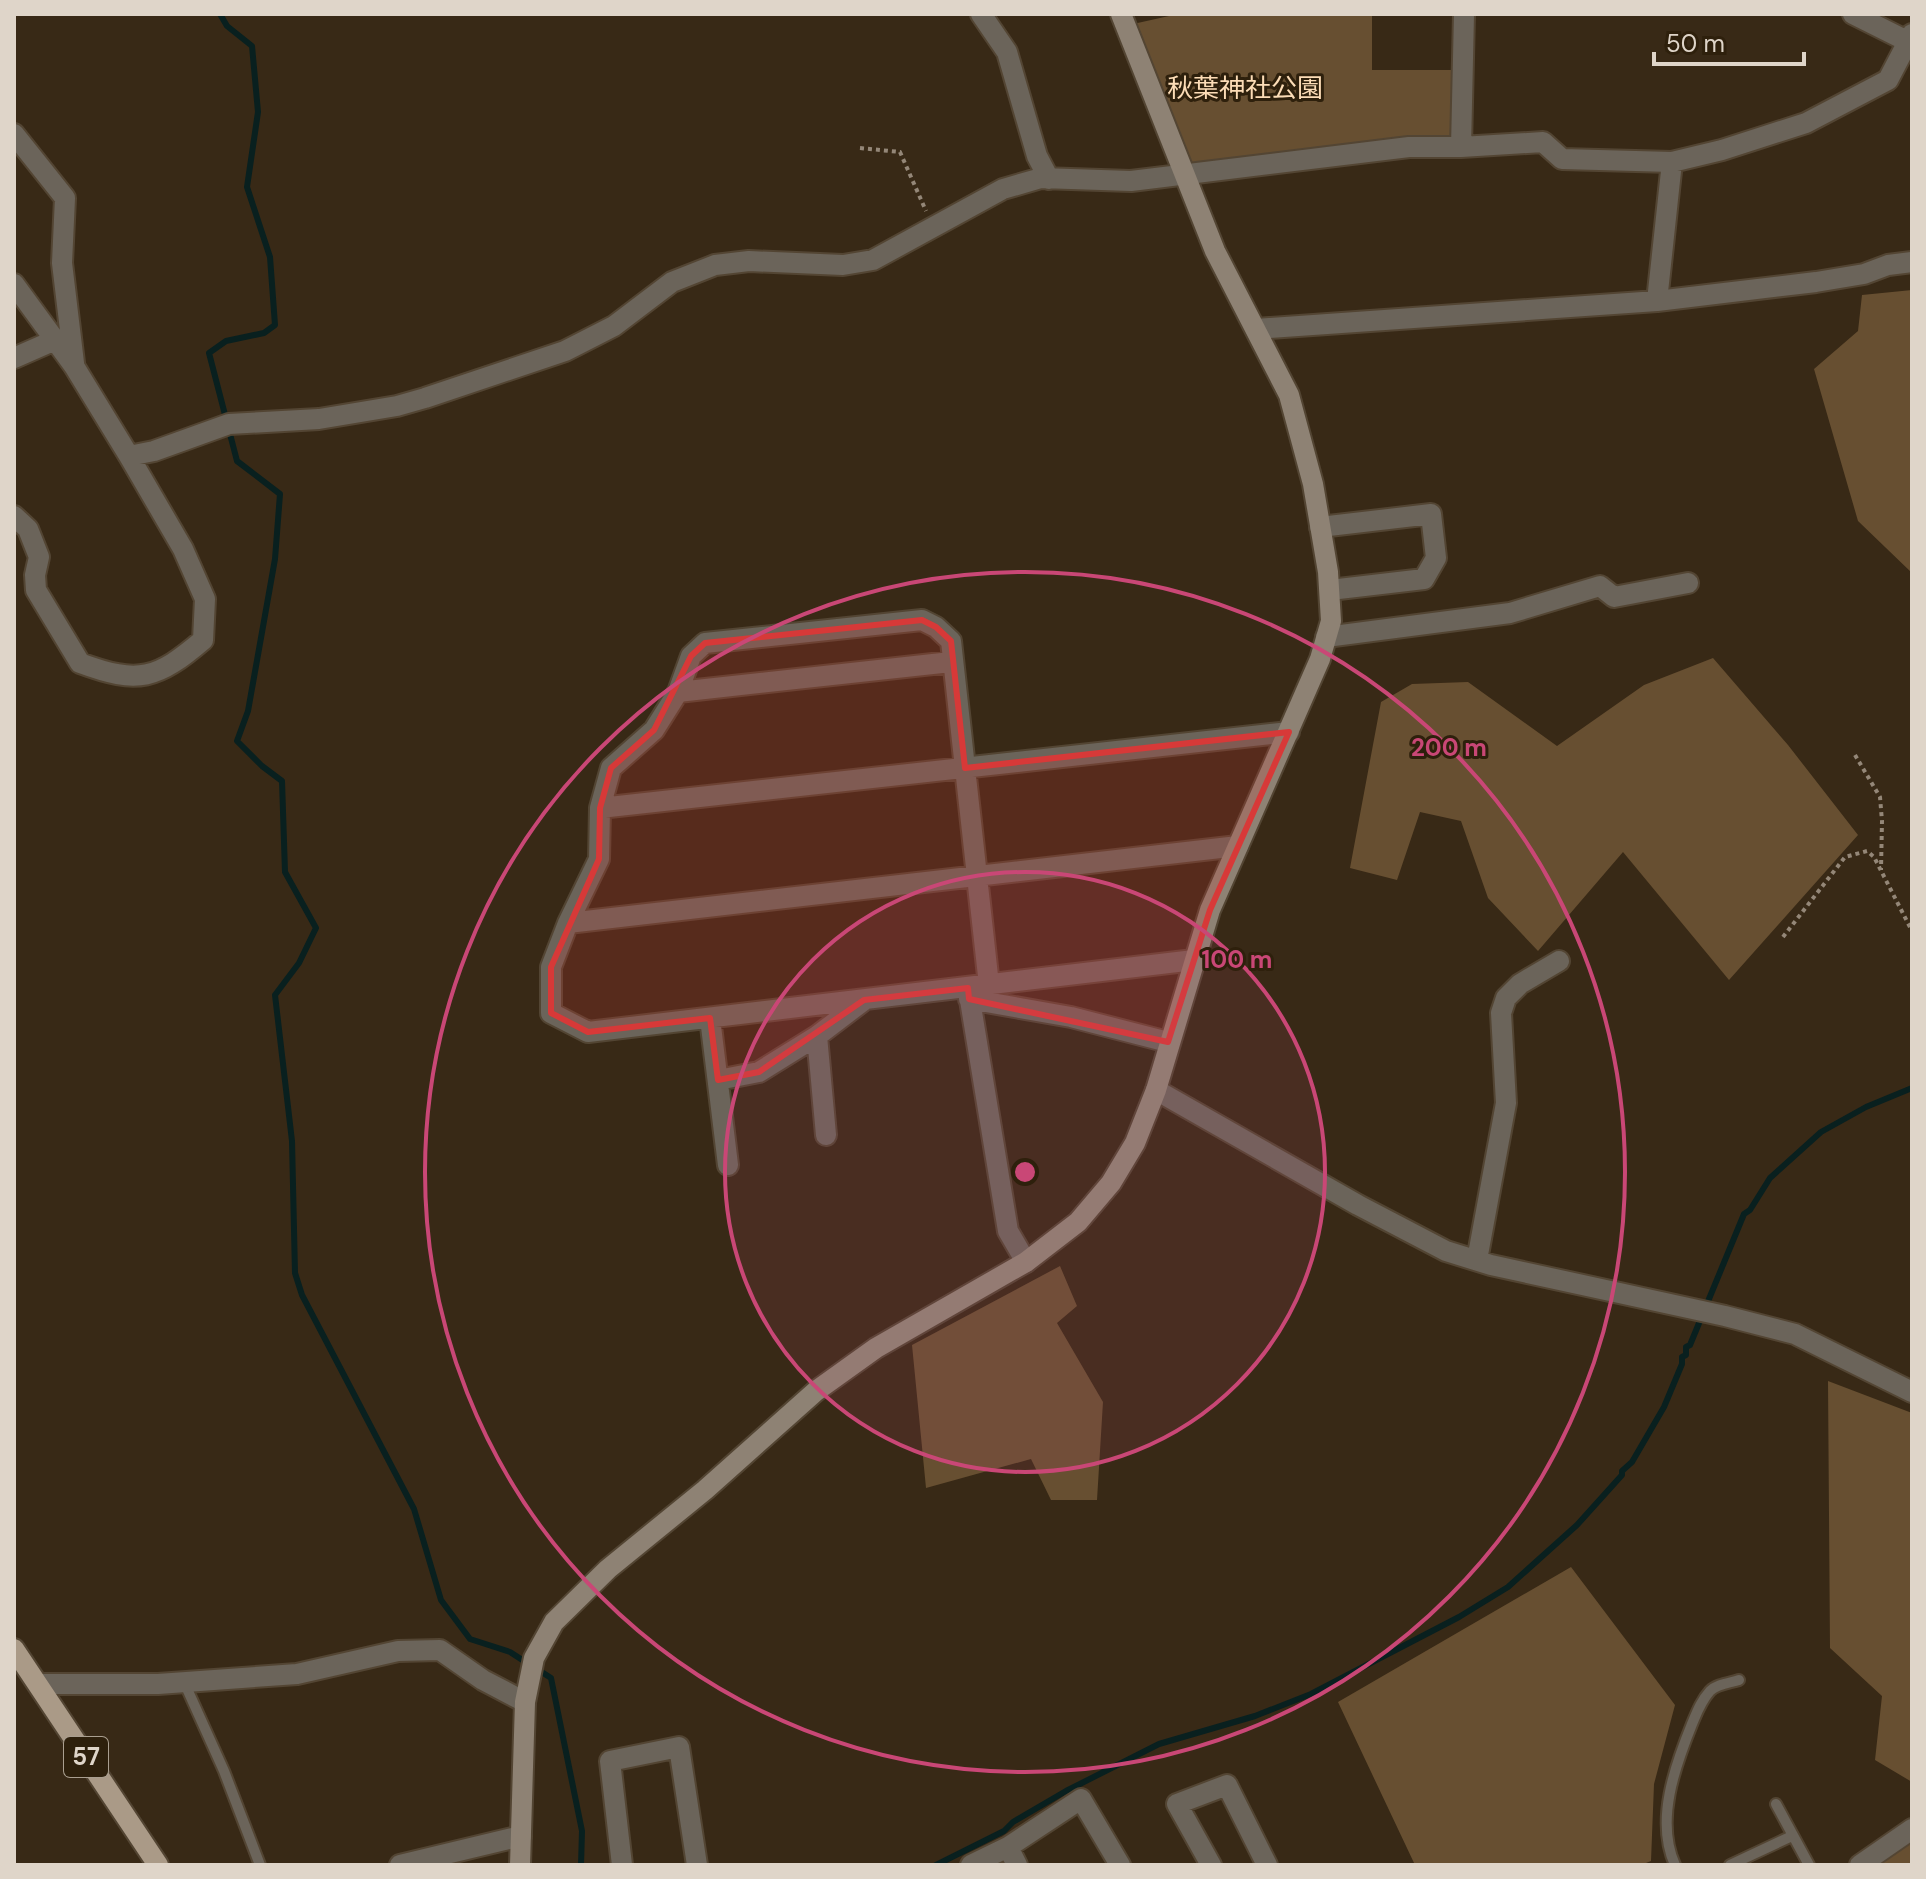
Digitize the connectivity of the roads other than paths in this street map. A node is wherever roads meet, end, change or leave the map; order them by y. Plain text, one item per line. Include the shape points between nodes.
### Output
1 (981, 14) edge
2 (1121, 14) edge
3 (1464, 14) edge
4 (1853, 14) edge
5 (1910, 38) edge
6 (1912, 65) edge
7 (1888, 80) junction
8 (14, 134) edge
9 (1461, 147) junction
10 (1672, 162) junction
11 (1184, 176) junction
12 (1049, 179) junction
13 (1912, 262) edge
14 (14, 284) edge
15 (1657, 301) junction
16 (1256, 329) junction
17 (55, 340) junction
18 (14, 358) edge
19 (74, 366) junction
20 (129, 456) junction
21 (14, 516) edge
22 (1320, 527) junction
23 (1688, 583) dead end
24 (1330, 590) junction
25 (1326, 637) junction
26 (951, 662) junction
27 (678, 692) junction
28 (1289, 732) junction
29 (965, 768) junction
30 (600, 808) junction
31 (1238, 846) junction
32 (978, 875) junction
33 (568, 923) junction
34 (1194, 960) junction
35 (1559, 961) dead end
36 (989, 985) junction
37 (969, 994) junction
38 (864, 1000) junction
39 (710, 1018) junction
40 (817, 1036) junction
41 (1168, 1042) junction
42 (718, 1080) junction
43 (1156, 1090) junction
44 (826, 1135) dead end
45 (728, 1165) dead end
46 (1477, 1260) junction
47 (1026, 1262) junction
48 (1912, 1392) edge
49 (14, 1649) edge
50 (1739, 1680) dead end
51 (184, 1682) junction
52 (38, 1684) junction
53 (525, 1702) junction
54 (1776, 1804) dead end
55 (1912, 1829) edge
56 (521, 1836) junction
57 (1792, 1836) junction
58 (1013, 1856) edge
59 (158, 1865) edge
60 (260, 1865) edge
61 (400, 1865) edge
62 (520, 1865) edge
63 (622, 1865) edge
64 (697, 1865) edge
65 (971, 1865) edge
66 (1120, 1865) edge
67 (1211, 1865) edge
68 (1267, 1865) edge
69 (1675, 1865) edge
70 (1730, 1865) edge
71 (1809, 1865) edge
72 (1860, 1865) edge

1 - 12 street via 1007,52 1037,156
2 - 11 street
3 - 9 street
4 - 5 street
5 - 7 street
6 - 7 street
7 - 10 street via 1806,123
8 - 19 street via 65,198 62,263
9 - 10 street via 1543,142 1562,159
9 - 11 street via 1409,147
10 - 15 street
11 - 12 street
11 - 16 street
12 - 20 street via 1003,189 873,260 843,265 715,265 672,282 614,326 565,351 397,406 319,419 229,424
13 - 15 street via 1816,282
14 - 17 street
15 - 16 street
16 - 22 street via 1289,395
17 - 18 street
17 - 19 street
19 - 20 street
20 - 21 street via 183,549 205,599 203,640 160,672 122,676 80,663 36,590 39,557 28,529
22 - 24 street
22 - 24 street via 1431,514 1436,558 1424,579
23 - 25 street via 1614,597 1600,586 1510,613
24 - 25 street
25 - 28 street
26 - 27 street
26 - 27 street via 951,641 922,620 705,643 691,656
26 - 29 street
27 - 30 street via 654,730 611,768
28 - 29 street
28 - 31 street
29 - 30 street
29 - 32 street
30 - 33 street via 599,859
31 - 32 street
31 - 34 street
32 - 33 street
32 - 36 street
33 - 39 street via 551,967 551,1013 588,1032
34 - 36 street
34 - 41 street
35 - 46 street via 1520,984 1506,998 1501,1013 1506,1103
36 - 37 street
37 - 38 street
37 - 41 street
37 - 47 street via 1008,1231
38 - 39 street
38 - 40 street
39 - 42 street
40 - 42 street via 759,1072
40 - 44 street
41 - 43 street
42 - 45 street
43 - 46 street via 1358,1205 1446,1251
43 - 47 street via 1135,1143 1111,1183 1078,1222
46 - 48 street via 1795,1334
47 - 53 street via 876,1348 816,1391 608,1569 554,1622 534,1658
49 - 52 main road, 57
50 - 69 lane via 1713,1688 1702,1700 1678,1757 1667,1805
51 - 52 street
51 - 53 street via 297,1674 398,1651 440,1650
51 - 60 lane
52 - 59 main road, 57
53 - 56 street
54 - 57 lane
55 - 72 street
56 - 61 street
56 - 62 street
57 - 70 lane
57 - 71 lane
58 - 65 street
58 - 66 street via 1081,1799
63 - 64 street via 610,1761 679,1747
67 - 68 street via 1177,1804 1227,1785

